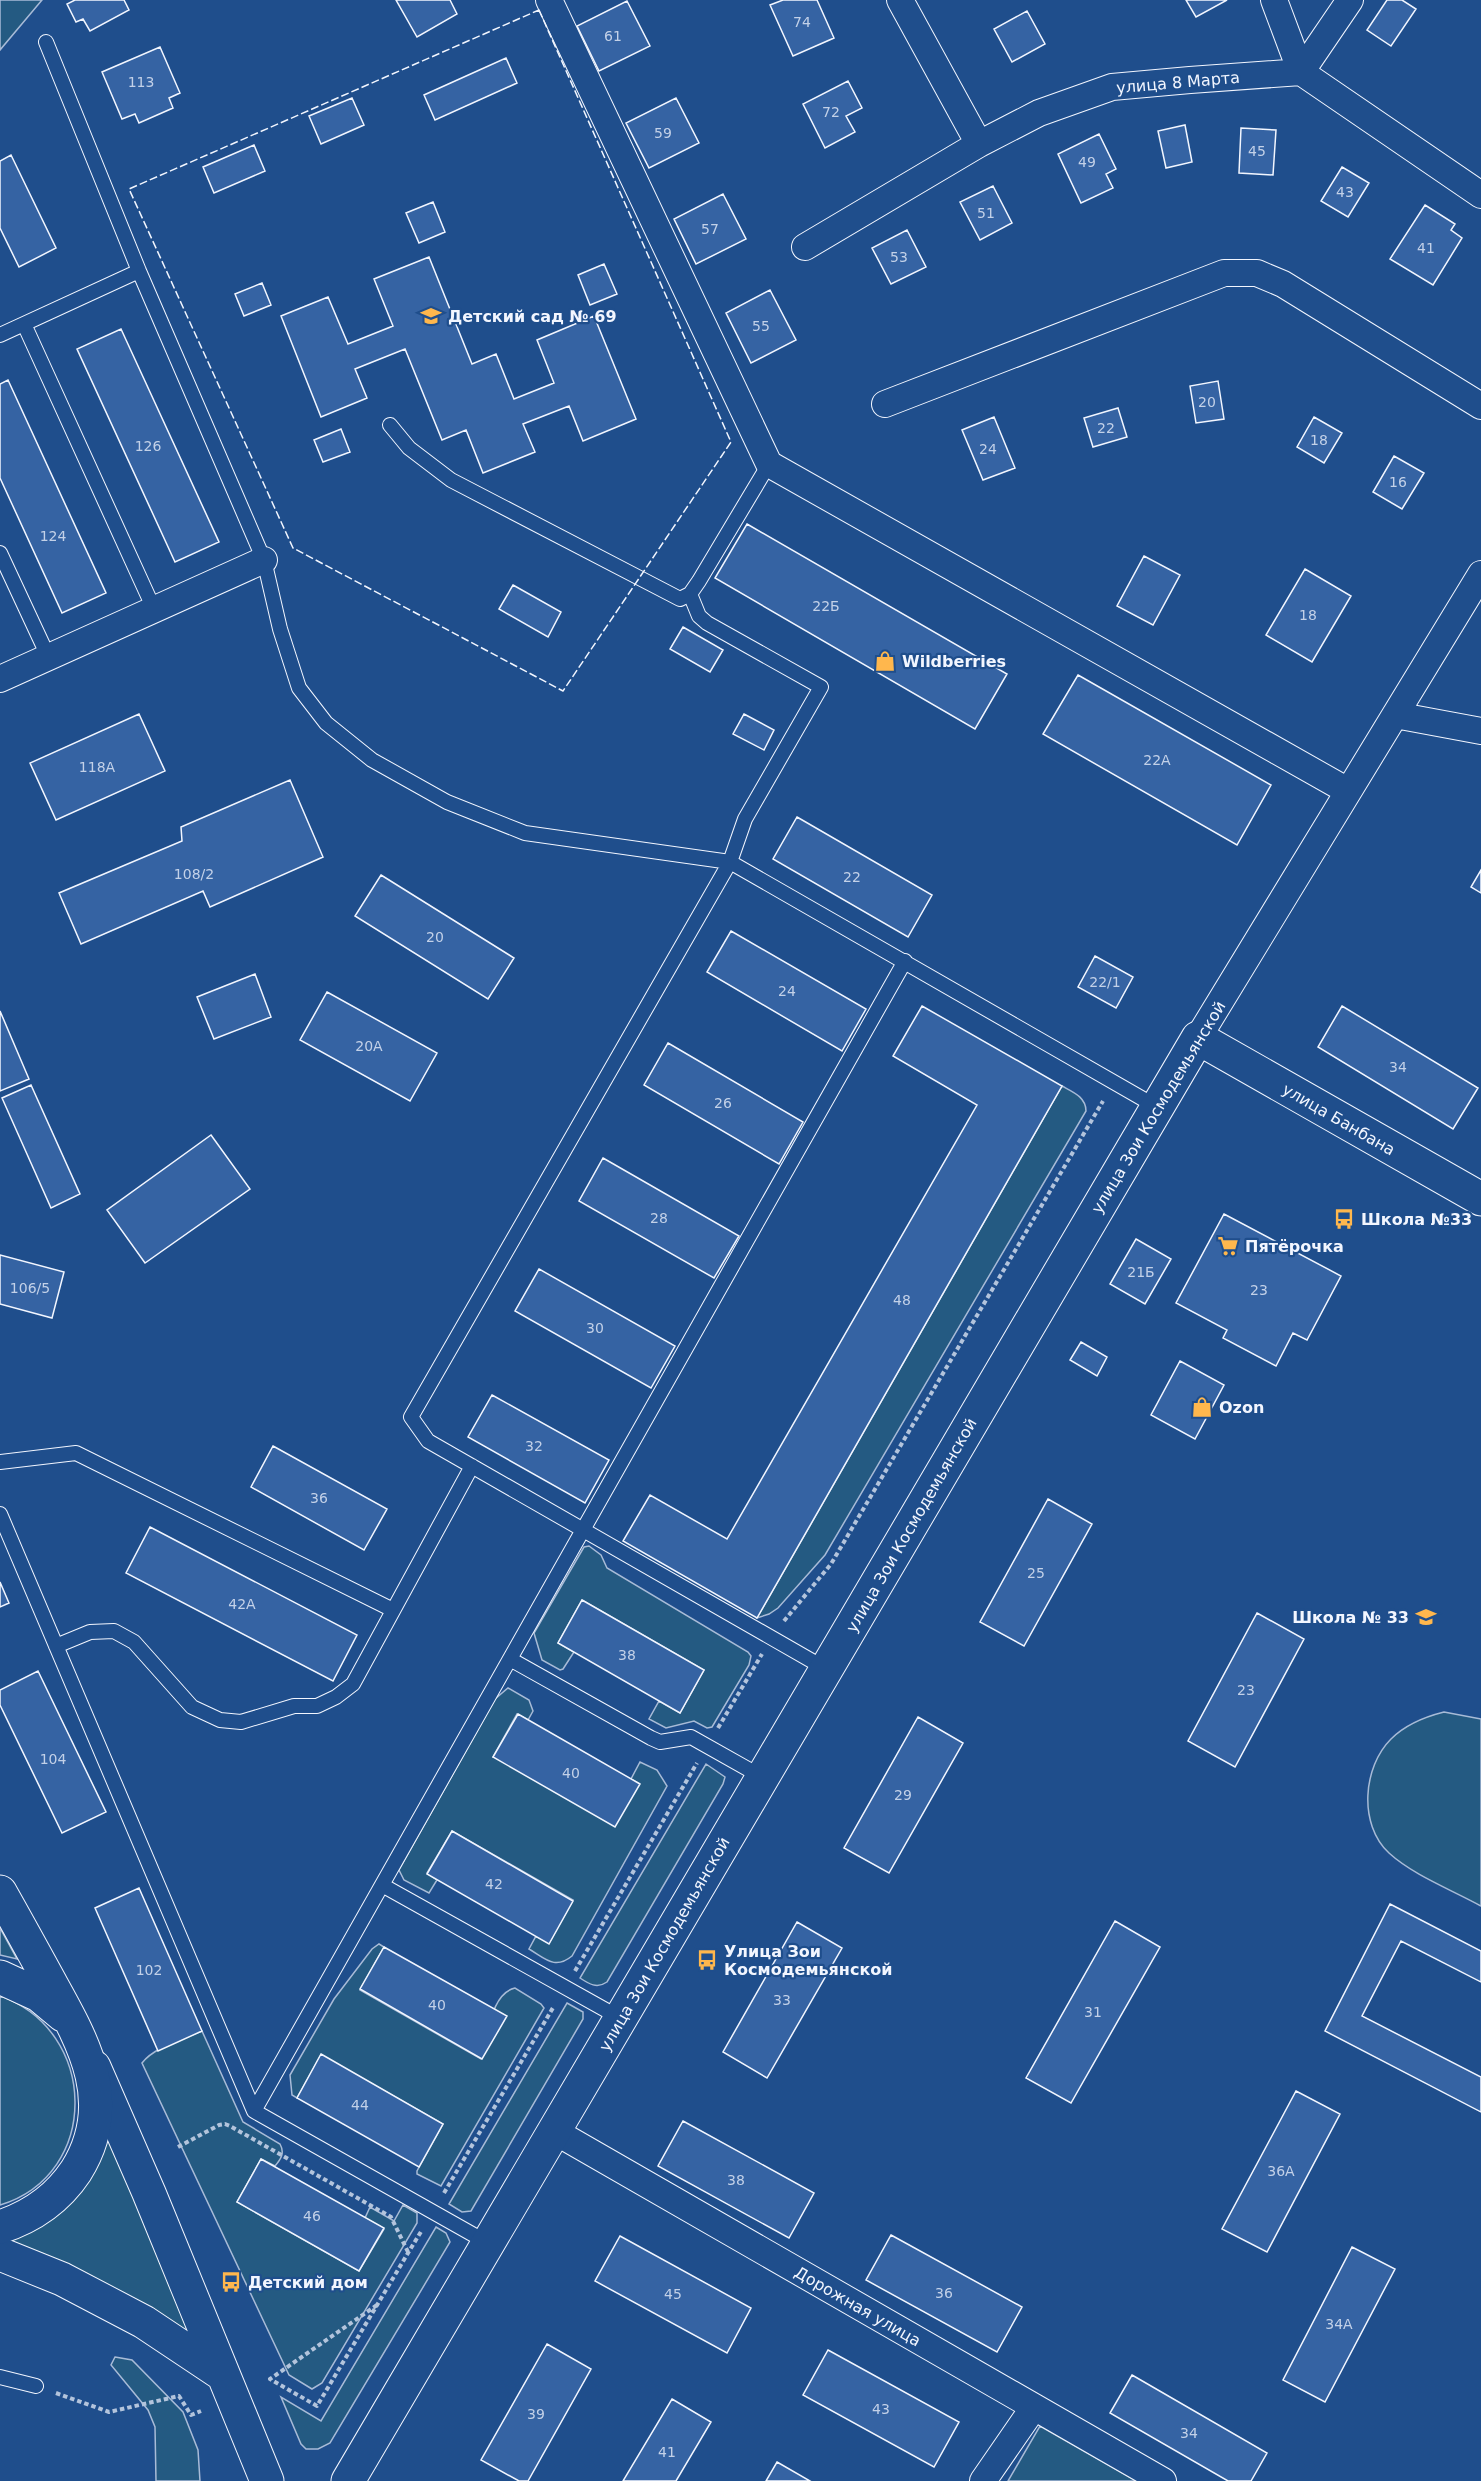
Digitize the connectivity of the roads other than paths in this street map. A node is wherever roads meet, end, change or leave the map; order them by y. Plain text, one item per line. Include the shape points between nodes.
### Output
1 (549, 0) edge
2 (900, 0) edge
3 (1274, 0) edge
4 (1350, 0) edge
5 (46, 42) dead end
6 (1301, 72) junction
7 (979, 144) junction
8 (1481, 195) edge
9 (805, 247) dead end
10 (139, 271) junction
11 (24, 324) junction
12 (0, 334) edge
13 (885, 404) dead end
14 (1481, 406) edge
15 (390, 424) dead end
16 (769, 464) junction
17 (0, 553) edge
18 (264, 561) junction
19 (1481, 574) edge
20 (690, 594) junction
21 (154, 609) junction
22 (48, 656) junction
23 (0, 679) edge
24 (1395, 715) junction
25 (1481, 731) edge
26 (1348, 791) junction
27 (730, 862) junction
28 (906, 961) junction
29 (1197, 1038) junction
30 (1157, 1107) junction
31 (1481, 1199) edge
32 (0, 1462) edge
33 (472, 1466) junction
34 (0, 1514) edge
35 (583, 1530) junction
36 (393, 1610) junction
37 (56, 1646) junction
38 (510, 1659) junction
39 (826, 1669) junction
40 (762, 1777) junction
41 (382, 1885) junction
42 (0, 1892) edge
43 (0, 1977) edge
44 (620, 2018) junction
45 (80, 2035) junction
46 (254, 2111) junction
47 (554, 2131) junction
48 (0, 2227) edge
49 (488, 2243) junction
50 (0, 2254) edge
51 (222, 2374) junction
52 (0, 2377) edge
53 (36, 2386) road end
54 (1034, 2407) junction
55 (267, 2481) edge
56 (348, 2481) edge
57 (983, 2481) edge
58 (1162, 2481) edge

1 - 16 street
2 - 7 street
3 - 6 street
4 - 6 street
5 - 10 lane
6 - 7 street, улица 8 Марта via 1112,87 1039,113
6 - 8 street
7 - 9 street, улица 8 Марта
10 - 11 lane
10 - 18 lane
11 - 12 lane
11 - 21 lane
13 - 14 street via 1224,273 1257,273 1283,284
15 - 20 lane via 409,448 451,480 680,599
16 - 20 lane
16 - 26 street
17 - 22 lane
18 - 21 street
18 - 27 lane via 299,688 326,723 372,760 447,802 525,833
19 - 24 street, улица Зои Космодемьянской
20 - 27 lane via 699,615 708,623 820,687 745,819
21 - 22 street
22 - 23 street
24 - 25 street
24 - 26 street, улица Зои Космодемьянской
26 - 29 street, улица Зои Космодемьянской
27 - 28 lane
27 - 33 lane via 411,1417 428,1441
28 - 30 lane
28 - 35 lane
29 - 30 street, улица Зои Космодемьянской
29 - 31 street, улица Банбана
30 - 39 street, улица Зои Космодемьянской
32 - 36 lane via 76,1454
33 - 35 lane
33 - 36 lane
34 - 37 lane
35 - 38 lane
35 - 39 lane
36 - 37 lane via 353,1684 336,1697 317,1706 294,1706 241,1722 220,1720 192,1707 134,1642 114,1631 90,1632
37 - 46 lane
38 - 40 lane via 651,1738 660,1742 691,1737
38 - 41 lane
39 - 40 street, улица Зои Космодемьянской
40 - 44 street, улица Зои Космодемьянской
41 - 44 lane
41 - 46 lane
42 - 45 street
43 - 45 street via 39,1995
44 - 47 street, улица Зои Космодемьянской
45 - 48 street via 96,2099 85,2156 56,2195 30,2214
45 - 51 street
46 - 49 lane
47 - 49 street, улица Зои Космодемьянской
47 - 54 street, Дорожная улица
49 - 56 street, улица Зои Космодемьянской
50 - 51 street via 62,2279 144,2322
51 - 55 street
52 - 53 lane
54 - 57 street
54 - 58 street, Дорожная улица

